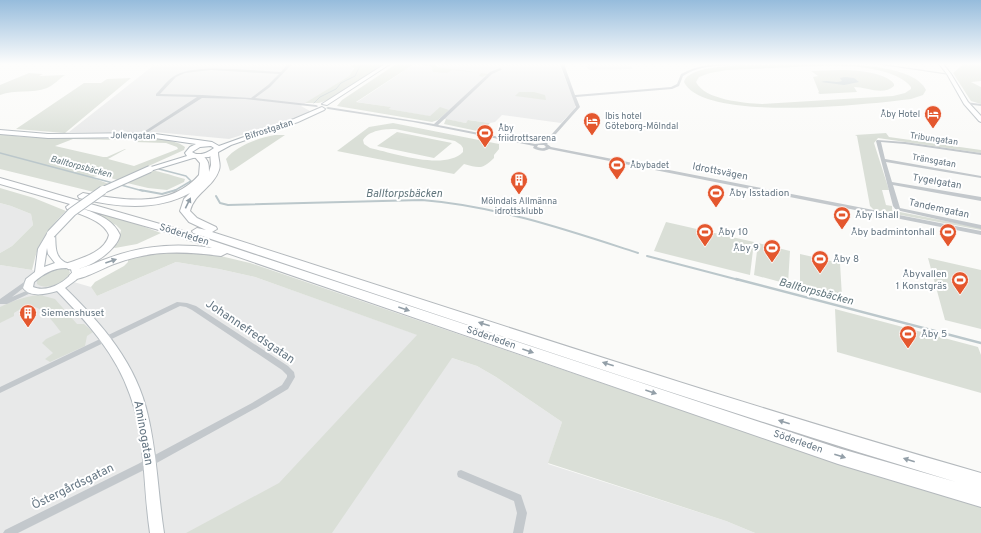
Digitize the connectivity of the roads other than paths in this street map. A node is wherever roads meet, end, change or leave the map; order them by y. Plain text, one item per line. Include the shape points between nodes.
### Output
1 (162, 89) edge
2 (265, 89) edge
3 (349, 89) edge
4 (474, 89) edge
5 (571, 89) edge
6 (661, 89) edge
7 (958, 89) edge
8 (202, 96) junction
9 (574, 96) junction
10 (252, 99) junction
11 (966, 103) junction
12 (981, 105) edge
13 (321, 107) junction
14 (981, 120) edge
15 (435, 125) junction
16 (0, 132) edge
17 (141, 135) junction
18 (58, 136) junction
19 (884, 140) joint
20 (547, 146) junction
21 (213, 148) junction
22 (193, 152) junction
23 (981, 154) edge
24 (884, 160) junction
25 (173, 161) junction
26 (205, 164) junction
27 (150, 169) junction
28 (0, 173) edge
29 (981, 177) edge
30 (0, 181) edge
31 (890, 183) junction
32 (39, 192) junction
33 (83, 196) junction
34 (981, 199) edge
35 (981, 227) edge
36 (981, 233) edge
37 (51, 234) junction
38 (301, 264) junction
39 (275, 265) junction
40 (70, 269) junction
41 (39, 273) junction
42 (29, 281) junction
43 (58, 287) junction
44 (33, 290) junction
45 (0, 303) edge
46 (107, 339) junction
47 (0, 390) edge
48 (149, 462) junction
49 (461, 474) dead end
50 (981, 481) edge
51 (981, 498) edge
52 (8, 533) edge
53 (157, 533) edge
54 (518, 533) edge

1 - 8 street, Idrottsvägen via 157,94
2 - 10 street
3 - 13 street, Bifrostgatan
4 - 15 street
5 - 9 street
6 - 9 street
7 - 11 street
8 - 10 street, Idrottsvägen
8 - 17 street
9 - 20 street via 577,110
10 - 13 street, Idrottsvägen
11 - 12 street
11 - 14 street
13 - 15 street, Idrottsvägen
13 - 21 street, Bifrostgatan via 296,121
15 - 20 street, Idrottsvägen via 536,145 539,149
16 - 18 street, Jolengatan
17 - 18 street, Jolengatan
17 - 21 street, Jolengatan via 173,138
18 - 22 street, Jolengatan via 164,139 184,142
19 - 23 street, Tribungatan
19 - 24 street, Tandemgatan via 878,141
20 - 36 street, Idrottsvägen
21 - 22 street, Bifrostgatan
21 - 22 street, Bifrostgatan
38 -> 21 highway via 206,226 187,215 186,204 214,173 216,166
22 - 25 street
22 - 26 highway via 205,161
22 - 27 street
24 - 29 street, Tränsgatan
24 - 31 street, Tandemgatan
25 - 26 street via 194,159
25 - 27 street
26 - 33 highway via 205,173 196,183 165,199 132,203
27 - 37 street, bridge via 108,187 85,201 65,217
28 - 33 highway, Söderleden
30 - 32 highway, Söderleden
31 - 34 street, Tygelgatan
31 - 35 street, Tandemgatan via 898,209
32 - 39 highway, Söderleden via 170,230
32 - 40 highway via 99,220 115,233 114,241 102,252
33 - 38 highway, Söderleden
37 - 40 street via 50,248 54,257
37 - 41 street via 42,249
50 -> 38 highway, Söderleden via 751,412
40 -> 39 highway via 169,248 222,253
39 -> 51 highway, Söderleden via 838,456
40 - 41 street
40 - 43 street via 68,282
41 - 42 street
42 - 44 street via 28,288
42 - 45 street
43 - 44 street
43 - 46 street, Aminogatan
44 - 45 street
46 - 47 street
46 - 48 street, Aminogatan via 120,358 134,388 142,414
46 - 48 street, Johannefredsgatan via 179,304 187,305 291,374 289,382 278,392
48 - 52 street, Östergårdsgatan
48 - 53 street, Aminogatan
49 - 54 street via 518,498 522,513

